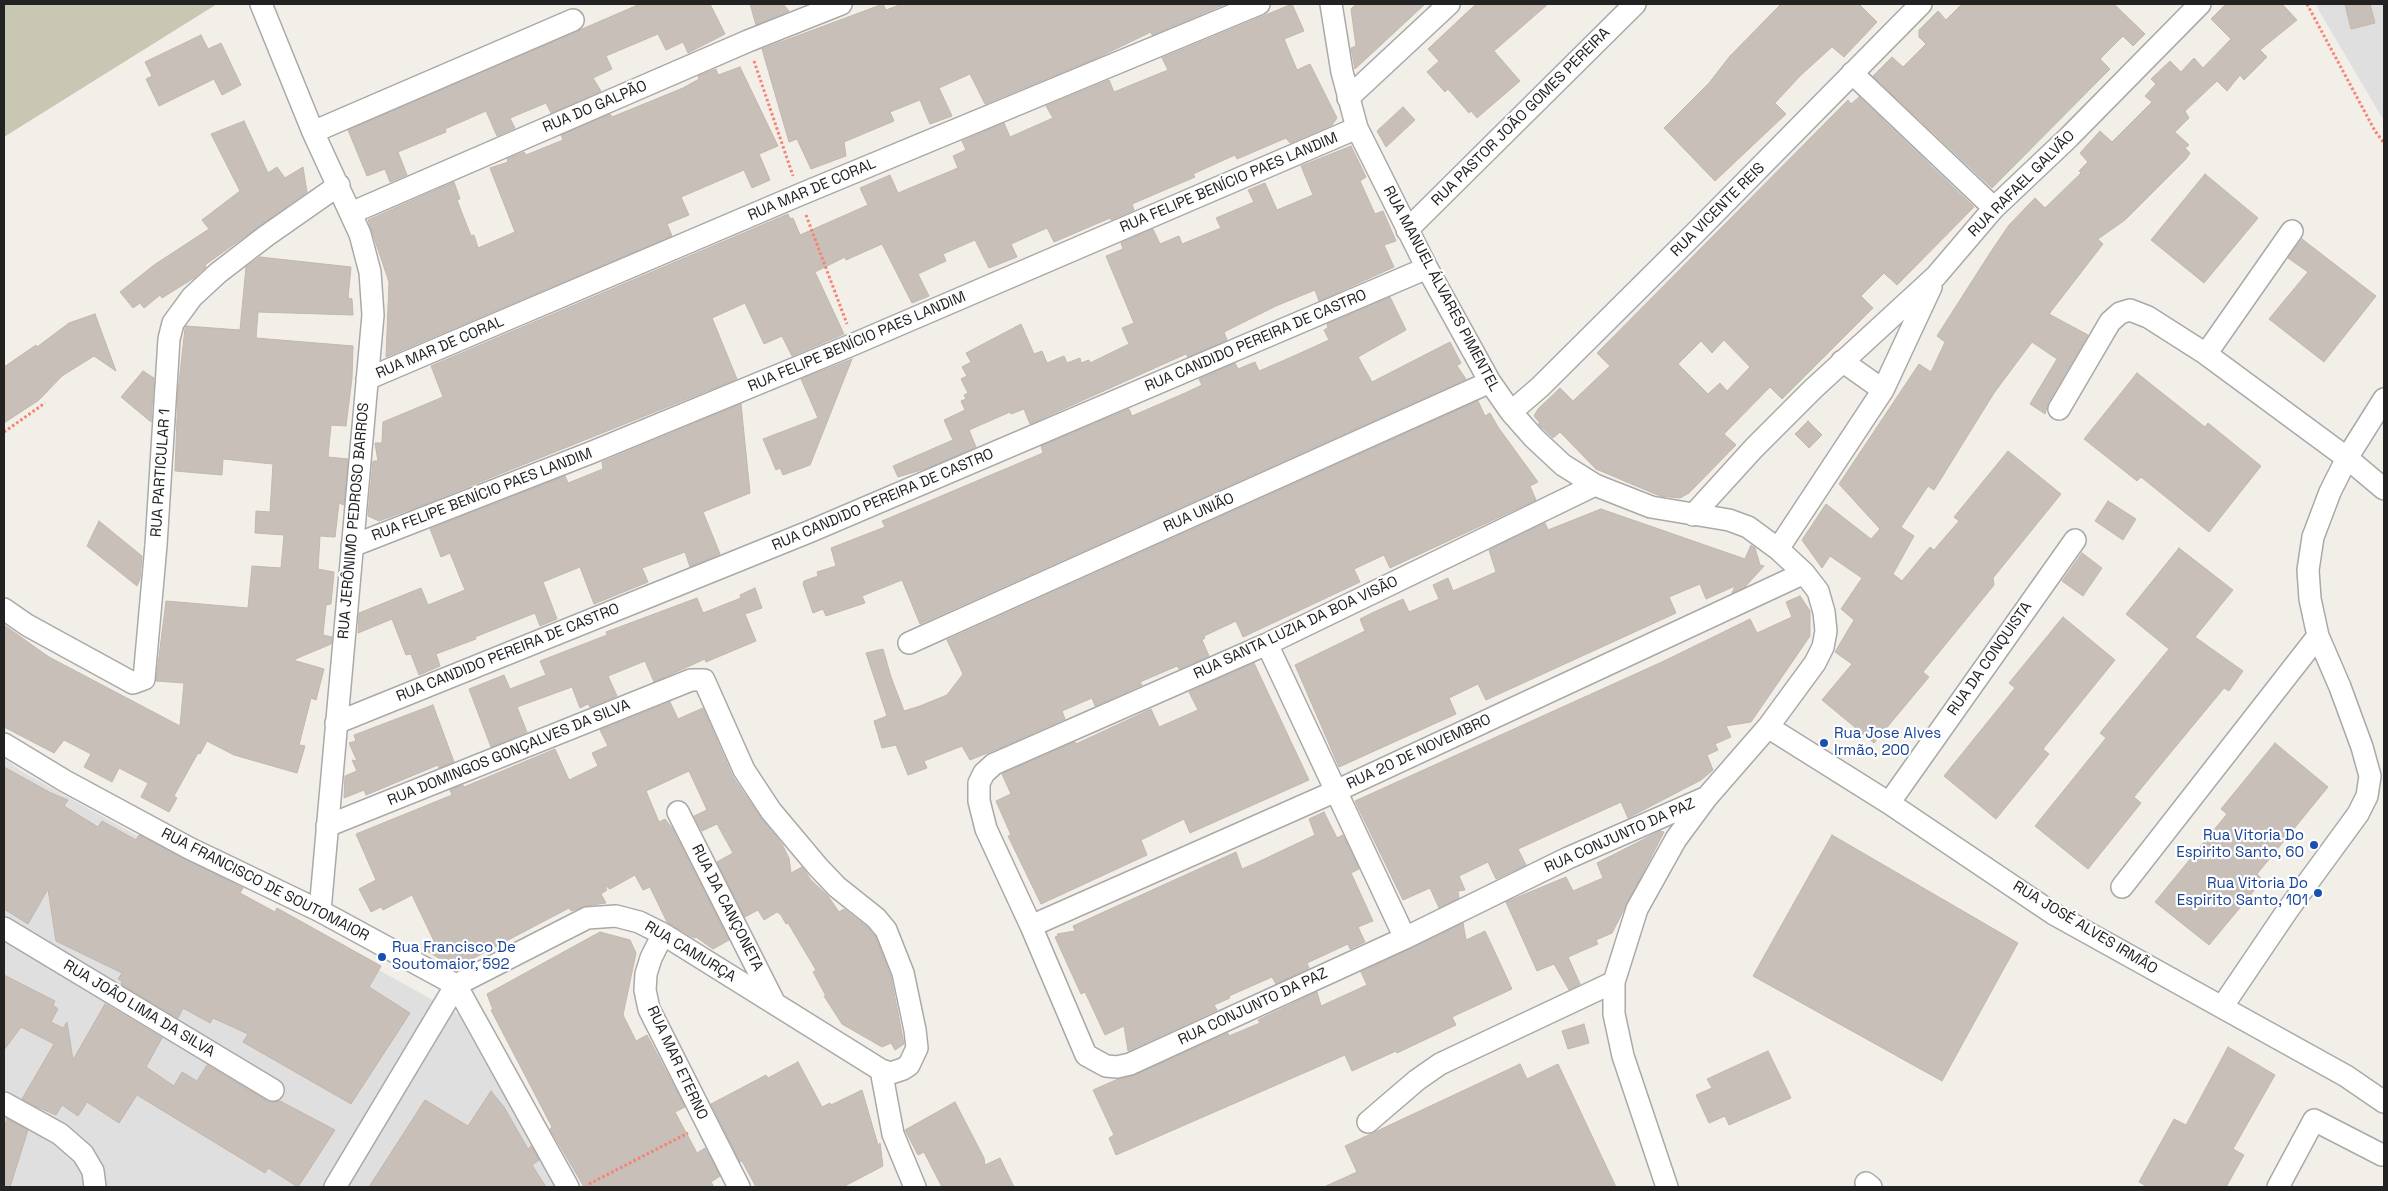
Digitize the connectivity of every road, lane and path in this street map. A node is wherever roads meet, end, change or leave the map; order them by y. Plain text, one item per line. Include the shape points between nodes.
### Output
1 (260, 4) edge
2 (841, 4) edge
3 (1259, 4) edge
4 (1331, 4) edge
5 (1449, 4) edge
6 (1635, 4) edge
7 (1921, 4) edge
8 (2200, 4) edge
9 (2307, 4) edge
10 (573, 20) dead end
11 (1852, 73) junction
12 (1348, 98) junction
13 (1357, 128) junction
14 (313, 132) junction
15 (2384, 143) edge
16 (339, 185) junction
17 (1994, 208) junction
18 (351, 213) junction
19 (1407, 230) junction
20 (2292, 231) dead end
21 (1427, 268) junction
22 (1936, 276) junction
23 (2206, 354) junction
24 (1842, 361) junction
25 (367, 379) junction
26 (1490, 382) junction
27 (1884, 390) junction
28 (2384, 399) edge
29 (45, 403) dead end
30 (2059, 409) dead end
31 (1511, 412) junction
32 (4, 432) edge
33 (2347, 458) junction
34 (1595, 486) junction
35 (2384, 489) edge
36 (1693, 514) junction
37 (2075, 540) dead end
38 (352, 546) junction
39 (1778, 549) junction
40 (1804, 573) junction
41 (4, 609) edge
42 (2318, 636) junction
43 (909, 643) dead end
44 (1266, 644) junction
45 (336, 723) junction
46 (1768, 728) junction
47 (4, 744) edge
48 (994, 764) joint
49 (2377, 775) edge
50 (1336, 791) junction
51 (1707, 797) junction
52 (1889, 803) junction
53 (678, 812) dead end
54 (327, 826) junction
55 (2122, 888) dead end
56 (320, 911) junction
57 (1031, 926) junction
58 (4, 928) edge
59 (663, 934) junction
60 (1405, 938) junction
61 (1614, 982) junction
62 (456, 986) junction
63 (775, 1005) junction
64 (2222, 1007) junction
65 (886, 1071) junction
66 (274, 1090) dead end
67 (2384, 1102) edge
68 (4, 1103) edge
69 (1368, 1122) dead end
70 (706, 1124) junction
71 (2382, 1155) dead end
72 (95, 1185) edge
73 (334, 1187) edge
74 (568, 1187) edge
75 (582, 1187) edge
76 (739, 1187) edge
77 (915, 1187) edge
78 (1667, 1187) edge
79 (2278, 1187) edge

1 - 14 street, RUA JERÔNIMO PEDROSO BARROS
2 - 18 street, RUA DO GALPÃO
3 - 25 street, RUA MAR DE CORAL
4 - 12 street, RUA MANUEL ÁLVARES PIMENTEL
5 - 12 street
6 - 19 street, RUA PASTOR JOÃO GOMES PEREIRA
7 - 11 street, RUA VICENTE REIS
8 - 17 street, RUA RAFAEL GALVÃO
9 - 15 path
10 - 14 street
11 - 17 street
11 - 31 street, RUA VICENTE REIS via 1540,387
12 - 13 street, RUA MANUEL ÁLVARES PIMENTEL
13 - 19 street, RUA MANUEL ÁLVARES PIMENTEL
13 - 38 street, RUA FELIPE BENÍCIO PAES LANDIM via 854,344 590,453
14 - 16 street, RUA JERÔNIMO PEDROSO BARROS
16 - 18 street, RUA JERÔNIMO PEDROSO BARROS
16 - 41 street, RUA PARTICULAR 1 via 218,274 192,297 174,323 169,339 144,679 134,683 27,625
17 - 22 street, RUA RAFAEL GALVÃO
18 - 25 street, RUA JERÔNIMO PEDROSO BARROS via 370,272 373,315
19 - 21 street, RUA MANUEL ÁLVARES PIMENTEL
20 - 23 street
21 - 26 street, RUA MANUEL ÁLVARES PIMENTEL
21 - 45 street, RUA CANDIDO PEREIRA DE CASTRO via 811,531
22 - 24 street, RUA RAFAEL GALVÃO
22 - 27 street
23 - 30 street via 2148,317 2130,310 2120,312 2110,322
23 - 33 street
24 - 27 street
24 - 36 street, RUA RAFAEL GALVÃO
25 - 38 street, RUA JERÔNIMO PEDROSO BARROS
26 - 31 street, RUA MANUEL ÁLVARES PIMENTEL
26 - 43 street, RUA UNIÃO
27 - 39 street
28 - 33 street
29 - 32 path
31 - 34 street, RUA MANUEL ÁLVARES PIMENTEL via 1563,466
33 - 35 street
33 - 42 street via 2313,537 2308,570
34 - 36 street, RUA MANUEL ÁLVARES PIMENTEL via 1651,507
34 - 44 street, RUA SANTA LUZIA DA BOA VISÃO
36 - 39 street, RUA MANUEL ÁLVARES PIMENTEL via 1748,527
37 - 52 street, RUA DA CONQUISTA
38 - 45 street, RUA JERÔNIMO PEDROSO BARROS
39 - 40 street, RUA MANUEL ÁLVARES PIMENTEL
40 - 46 street, RUA MANUEL ÁLVARES PIMENTEL via 1818,590 1824,612 1826,631 1823,647
40 - 50 street, RUA 20 DE NOVEMBRO
42 - 49 street via 2362,747
42 - 55 street
44 - 48 street, RUA SANTA LUZIA DA BOA VISÃO
44 - 50 street
45 - 54 street, RUA JERÔNIMO PEDROSO BARROS
46 - 51 street, RUA MANUEL ÁLVARES PIMENTEL
46 - 52 street, RUA JOSÉ ALVES IRMÃO
47 - 56 street, RUA FRANCISCO DE SOUTOMAIOR via 189,848
48 - 57 street, RUA CONJUNTO DA PAZ via 984,772 979,783 979,801 986,829
49 - 64 street via 2358,814
50 - 57 street, RUA 20 DE NOVEMBRO
50 - 60 street
51 - 60 street, RUA CONJUNTO DA PAZ via 1568,858
51 - 61 street, RUA MANUEL ÁLVARES PIMENTEL via 1676,839 1637,909
52 - 64 street, RUA JOSÉ ALVES IRMÃO via 2054,914
53 - 63 street, RUA DA CANÇONETA
54 - 56 street, RUA JERÔNIMO PEDROSO BARROS
54 - 65 street, RUA DOMINGOS GONÇALVES DA SILVA via 691,680 704,680 744,770 771,811 838,887 886,930 903,973 917,1048 903,1070
56 - 62 street, RUA FRANCISCO DE SOUTOMAIOR
57 - 60 street, RUA CONJUNTO DA PAZ via 1086,1055 1106,1066 1117,1067 1130,1064
58 - 66 street, RUA JOÃO LIMA DA SILVA
59 - 62 street, RUA CAMURÇA via 639,922 616,916 588,918
59 - 63 street, RUA CAMURÇA
59 - 70 street, RUA MAR ETERNO via 646,974 649,1009
61 - 69 street via 1440,1064 1416,1080
61 - 78 street, RUA MANUEL ÁLVARES PIMENTEL via 1614,1014 1623,1056
62 - 73 street
62 - 74 street
63 - 65 street, RUA CAMURÇA
64 - 67 street, RUA JOSÉ ALVES IRMÃO via 2346,1076
65 - 77 street via 893,1134
68 - 72 street via 60,1134 83,1154 93,1171
70 - 75 path
70 - 76 street, RUA MAR ETERNO
71 - 79 street via 2314,1120

